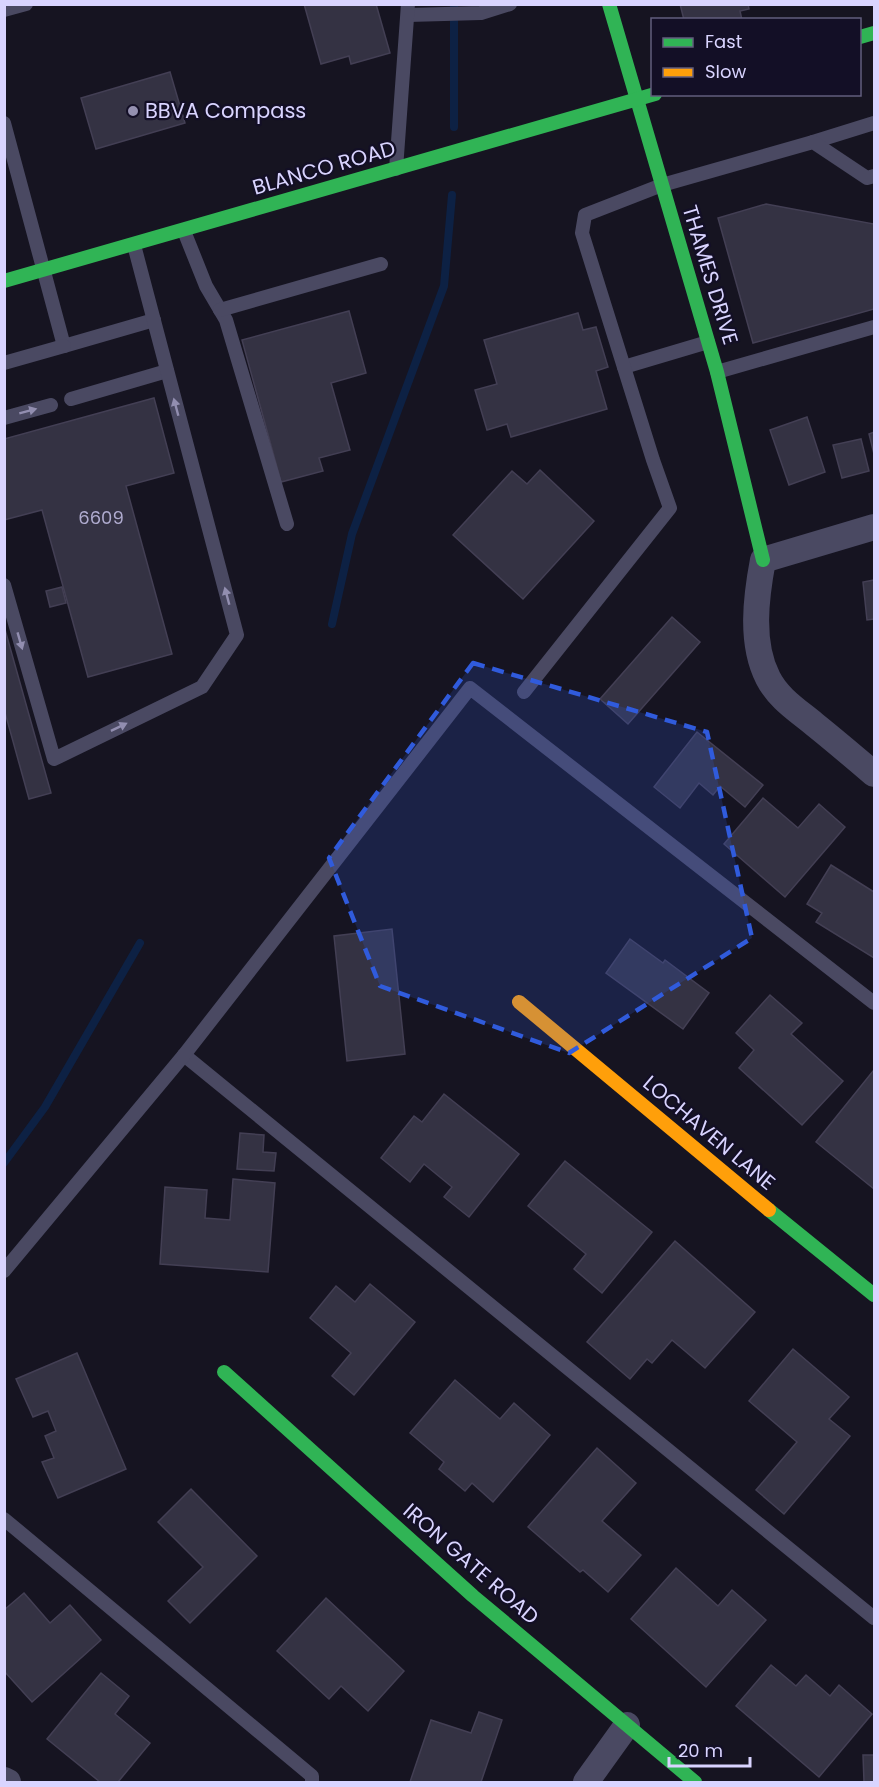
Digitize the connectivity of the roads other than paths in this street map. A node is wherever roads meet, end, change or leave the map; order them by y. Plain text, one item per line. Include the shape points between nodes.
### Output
1 (26, 4) edge
2 (510, 4) edge
3 (609, 4) edge
4 (4, 10) edge
5 (408, 10) edge
6 (651, 95) edge
7 (637, 100) junction
8 (4, 123) edge
9 (874, 123) edge
10 (813, 141) junction
11 (396, 169) junction
12 (874, 176) edge
13 (662, 185) junction
14 (184, 231) junction
15 (134, 245) junction
16 (381, 264) dead end
17 (45, 271) junction
18 (4, 281) edge
19 (220, 310) junction
20 (154, 320) junction
21 (874, 327) edge
22 (708, 342) junction
23 (64, 346) junction
24 (4, 363) edge
25 (624, 367) junction
26 (167, 371) junction
27 (717, 372) junction
28 (71, 399) dead end
29 (51, 405) dead end
30 (4, 417) edge
31 (286, 524) dead end
32 (874, 527) edge
33 (763, 560) junction
34 (4, 585) edge
35 (524, 692) dead end
36 (874, 774) edge
37 (519, 1002) dead end
38 (874, 1003) edge
39 (184, 1055) junction
40 (4, 1270) edge
41 (874, 1295) edge
42 (224, 1372) dead end
43 (4, 1519) edge
44 (874, 1618) edge
45 (627, 1725) junction
46 (312, 1782) edge
47 (586, 1782) edge
48 (695, 1782) edge

1 - 4 lane
2 - 5 lane via 481,13 430,14
3 - 7 street, THAMES DRIVE
5 - 11 lane
6 - 7 street, BLANCO ROAD
7 - 11 street, BLANCO ROAD
7 - 13 street, THAMES DRIVE
8 - 17 lane
9 - 10 lane
10 - 12 lane via 867,178
10 - 13 lane
11 - 14 street, BLANCO ROAD
13 - 22 street, THAMES DRIVE
13 - 25 lane via 585,214 582,233
14 - 15 street, BLANCO ROAD
14 - 19 lane
15 - 17 street, BLANCO ROAD
15 - 20 lane
16 - 19 lane
17 - 18 street, BLANCO ROAD
17 - 23 lane
19 - 31 lane
20 - 23 lane
20 - 26 lane
21 - 27 lane
22 - 25 lane
22 - 27 street, THAMES DRIVE
23 - 24 lane
25 - 35 lane via 670,508
26 - 28 lane
34 -> 26 lane via 54,759 202,687 237,634
27 - 33 street, THAMES DRIVE
30 -> 29 lane
32 - 33 street
33 - 36 street via 757,592 757,631 759,653 768,678 781,696
37 - 41 street, LOCHAVEN LANE
38 - 39 lane via 470,688
39 - 40 lane
39 - 44 lane
42 - 45 street, IRON GATE ROAD via 473,1596
43 - 46 lane via 312,1776
45 - 47 street
45 - 48 street, IRON GATE ROAD

